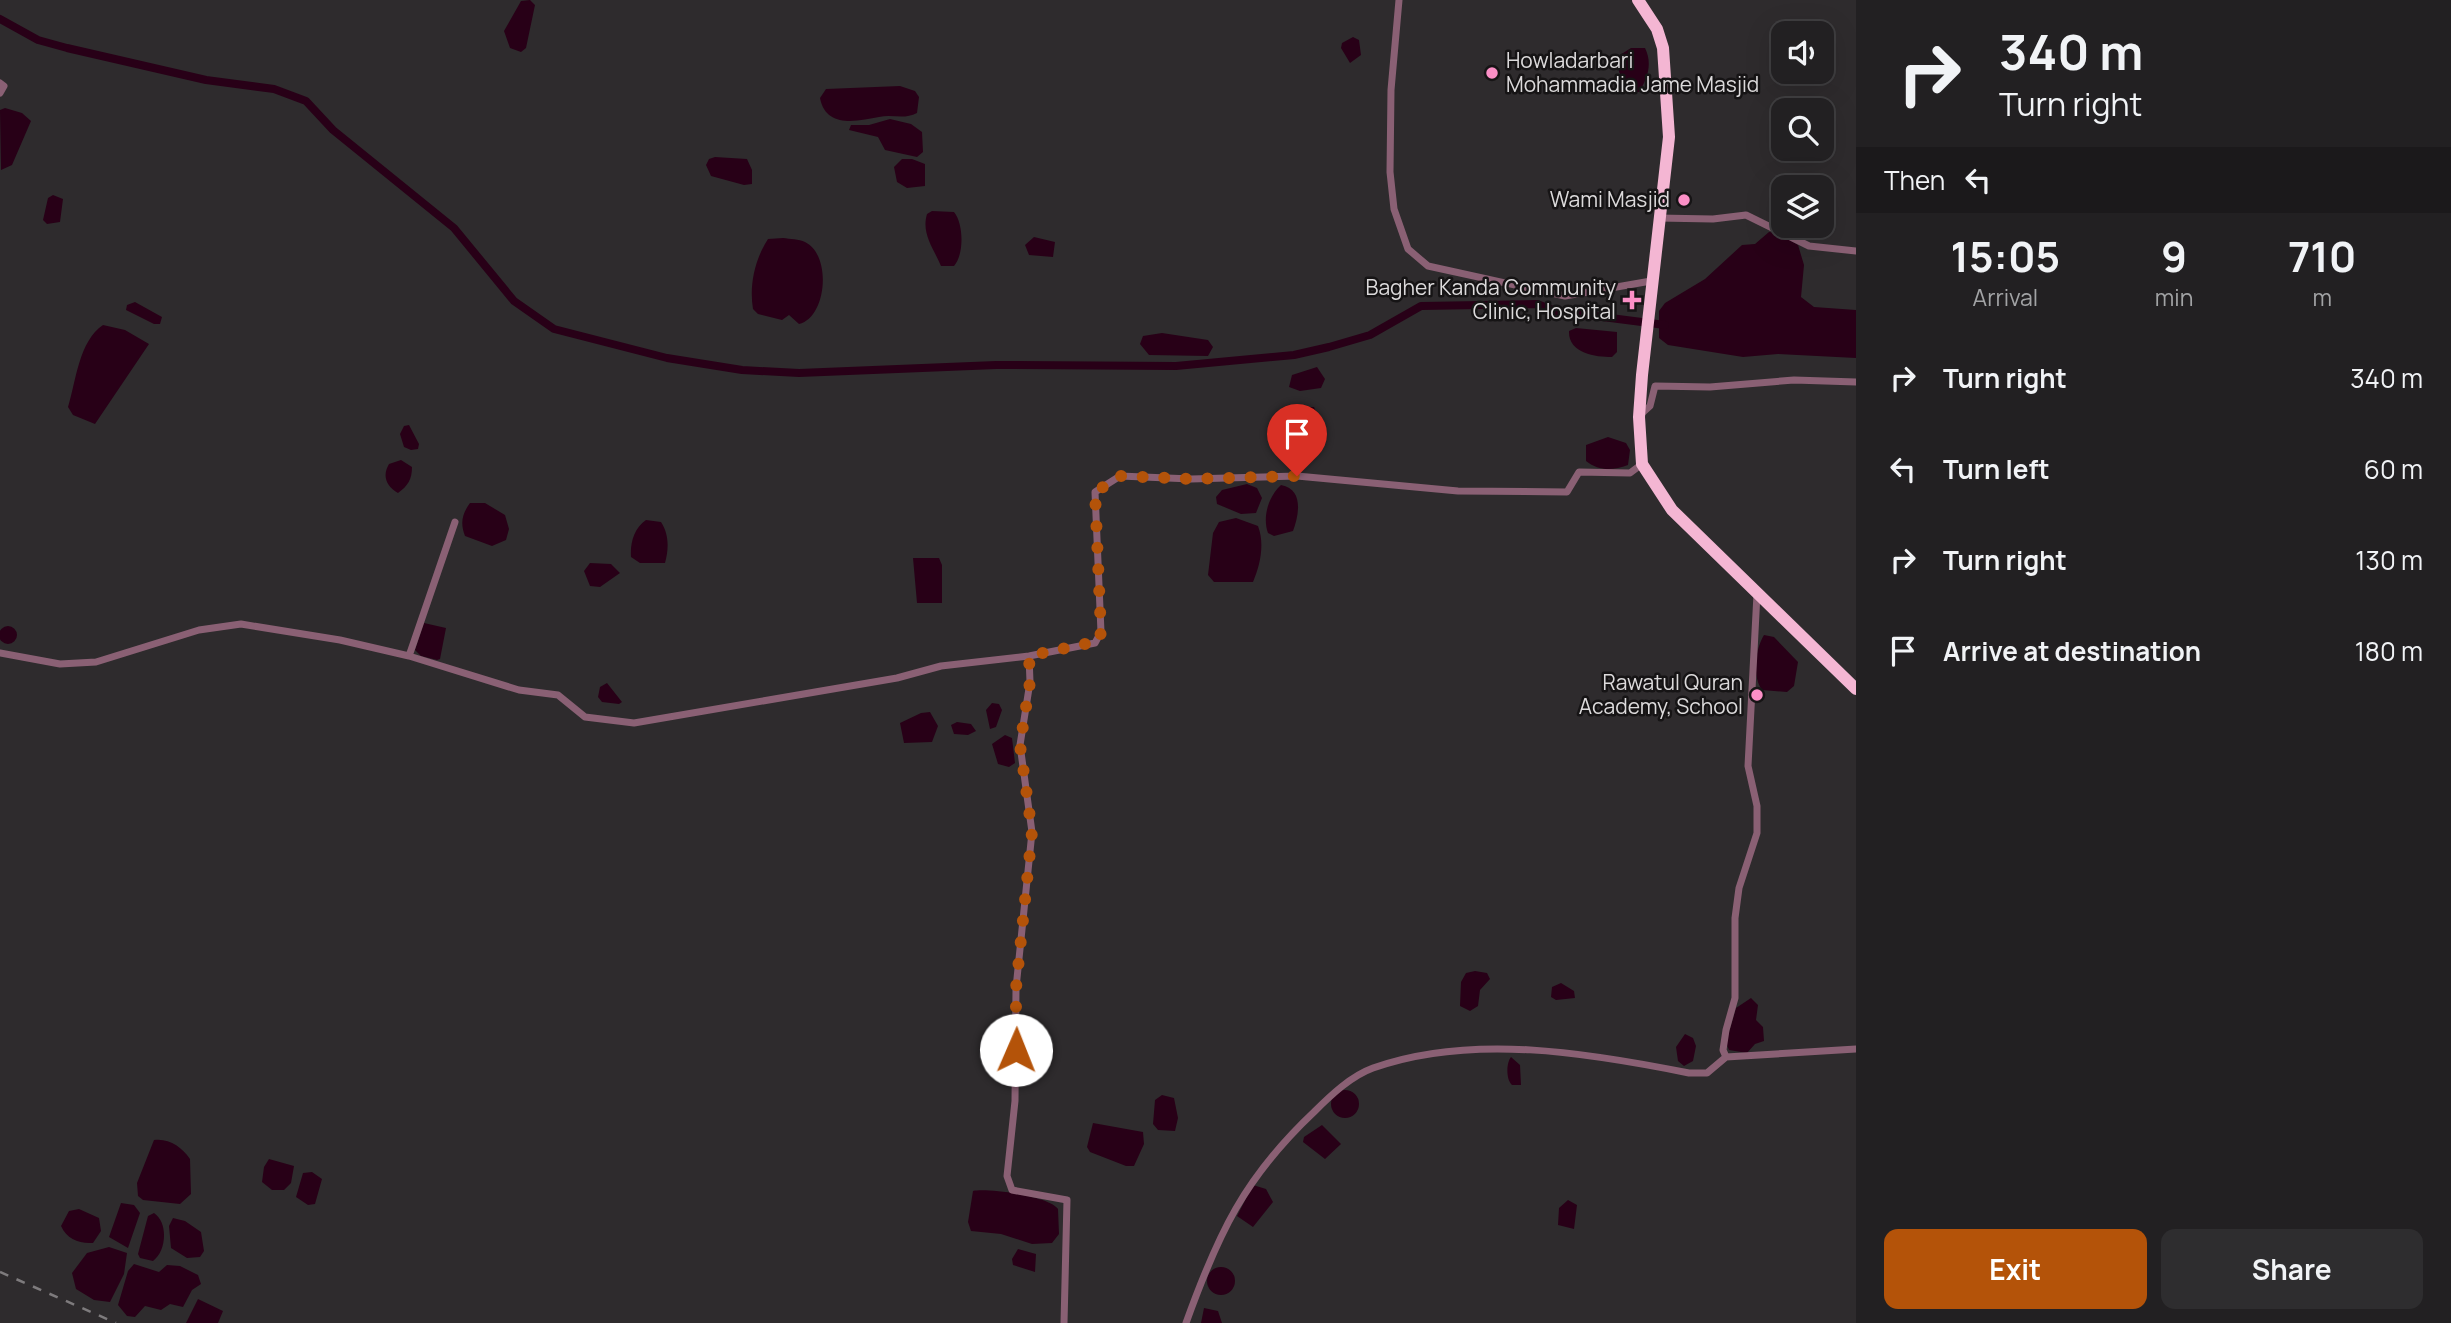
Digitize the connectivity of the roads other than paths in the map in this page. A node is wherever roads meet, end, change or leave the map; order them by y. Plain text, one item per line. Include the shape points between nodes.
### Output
1 (1399, 0) edge
2 (1638, 0) edge
3 (0, 83) edge
4 (0, 93) edge
5 (1658, 218) junction
6 (1856, 251) edge
7 (1651, 281) junction
8 (1856, 382) edge
9 (1639, 417) junction
10 (1642, 464) junction
11 (455, 523) dead end
12 (1758, 593) junction
13 (0, 653) edge
14 (409, 656) junction
15 (1029, 656) junction
16 (1856, 689) edge
17 (1856, 1049) edge
18 (1726, 1057) junction
19 (1065, 1323) edge
20 (1186, 1323) edge

1 - 7 street via 1390,172 1394,209 1408,248 1428,266 1565,296
2 - 5 highway via 1663,48 1669,137
3 - 4 street via 4,86
5 - 6 street via 1746,215 1809,246
5 - 7 highway
7 - 9 highway
8 - 9 street via 1655,386 1650,406
9 - 10 highway
10 - 12 highway via 1672,510
10 - 15 street via 1630,473 1580,472 1567,492 1525,493 1297,476 1121,476 1095,492 1099,641
11 - 14 street
12 - 16 highway
12 - 18 street via 1748,766 1757,806 1757,833 1735,918 1735,999 1726,1030
13 - 14 street via 60,664 96,662 199,630 241,624
14 - 15 street via 519,690 558,695 585,717 634,723 897,678 941,666
15 - 19 street via 1030,682 1020,745 1032,832 1016,988 1015,1101 1007,1176 1012,1190 1067,1199
17 - 18 street
18 - 20 street via 1707,1073 1689,1073 1531,1051 1475,1048 1372,1068 1335,1091 1291,1133 1251,1181 1213,1249

